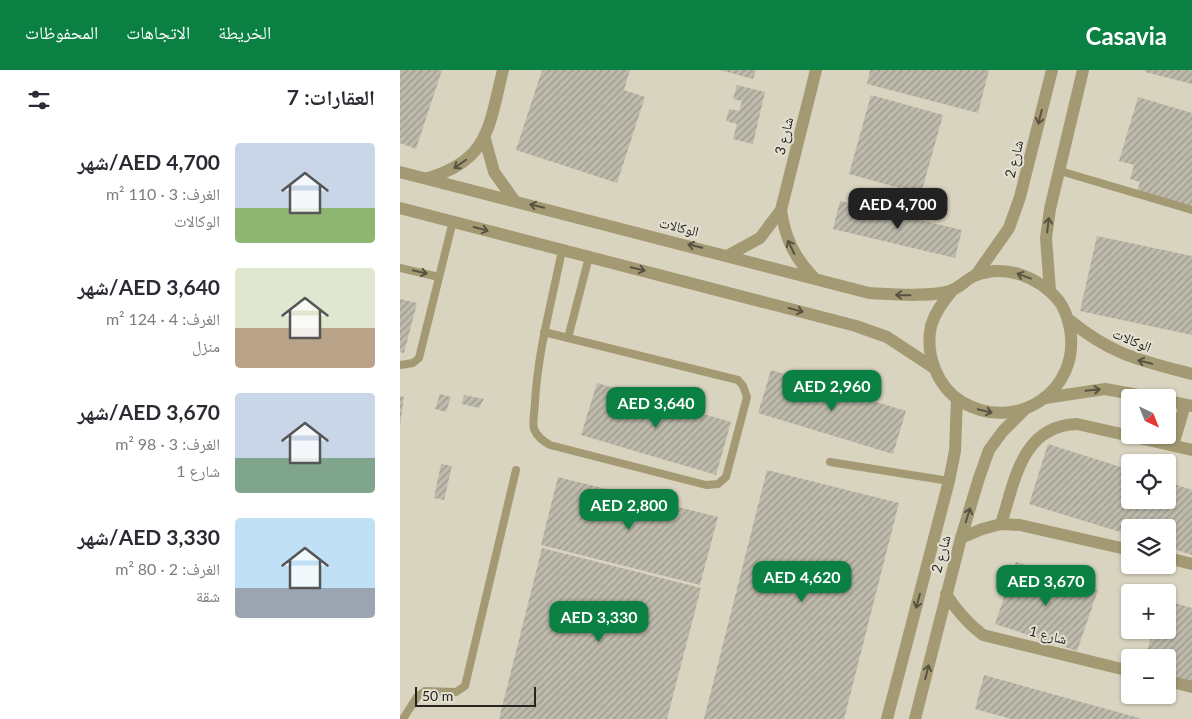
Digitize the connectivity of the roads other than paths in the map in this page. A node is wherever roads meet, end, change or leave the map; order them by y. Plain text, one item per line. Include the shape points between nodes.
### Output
1 (502, 70) edge
2 (816, 70) edge
3 (1052, 70) edge
4 (1083, 70) edge
5 (1088, 70) edge
6 (1076, 97) junction
7 (485, 139) junction
8 (1060, 171) junction
9 (400, 172) edge
10 (428, 178) junction
11 (514, 200) junction
12 (400, 208) edge
13 (781, 210) junction
14 (1192, 210) edge
15 (453, 222) junction
16 (562, 250) junction
17 (729, 255) junction
18 (589, 257) junction
19 (400, 268) edge
20 (976, 276) junction
21 (439, 277) junction
22 (814, 278) junction
23 (952, 291) junction
24 (1050, 291) junction
25 (1068, 319) junction
26 (544, 332) junction
27 (568, 338) junction
28 (400, 364) edge
29 (934, 368) junction
30 (1192, 374) edge
31 (1121, 392) edge
32 (1045, 398) junction
33 (957, 399) junction
34 (1176, 402) edge
35 (1188, 406) edge
36 (1024, 410) junction
37 (1173, 445) junction
38 (1192, 450) edge
39 (830, 462) dead end
40 (516, 470) dead end
41 (949, 481) junction
42 (1001, 524) junction
43 (961, 538) junction
44 (1121, 548) edge
45 (1176, 560) edge
46 (1192, 564) edge
47 (946, 594) junction
48 (1121, 669) edge
49 (1176, 682) edge
50 (1192, 687) edge
51 (403, 719) edge
52 (887, 719) edge
53 (915, 719) edge

1 - 7 street
2 - 13 street, شارع 3
3 -> 20 street, شارع 2 via 1009,228
4 - 6 street
5 - 6 street
6 - 8 street
7 -> 10 street via 461,165
7 - 11 street via 494,172
8 - 14 lane
24 -> 8 street via 1046,238
9 - 10 street, الوكالات
10 - 11 street, الوكالات
17 -> 11 street, الوكالات
12 - 15 street
13 - 17 street, شارع 3 via 760,238
22 -> 13 street, شارع 3 via 790,247
15 -> 16 street
15 - 21 lane
16 - 18 street
16 - 26 lane
17 - 22 street, الوكالات
18 - 27 lane
18 -> 29 street via 856,326 887,337
19 -> 21 lane
20 - 23 street
24 -> 20 street via 1034,279 1016,273 996,271
21 - 28 lane via 419,358 413,363
23 -> 22 street, الوكالات via 907,295 869,293
23 - 29 street via 939,307 931,326
24 - 25 street
30 -> 25 street, الوكالات via 1111,350
25 - 32 street via 1072,340 1069,362 1060,382
26 - 27 lane
26 - 27 lane via 537,366 534,428 540,439 550,445 706,485 718,484 726,477 747,398 738,380
29 - 33 street via 943,385
32 -> 31 street via 1105,389
32 - 36 street
33 -> 36 street via 989,413
33 - 41 street, شارع 2
34 - 35 street
35 - 37 street
43 -> 36 street, شارع 2 via 989,450
37 - 38 street
37 - 42 street via 1077,424 1062,424 1035,439 1026,451
39 - 41 lane
40 - 51 lane via 466,686 456,692 425,691 417,697
41 -> 52 street, شارع 2
42 - 43 street
42 - 44 street via 1020,525
43 - 47 street, شارع 2
45 - 46 street
47 - 48 street, شارع 1 via 957,612 983,635
53 -> 47 street, شارع 2
49 - 50 street

